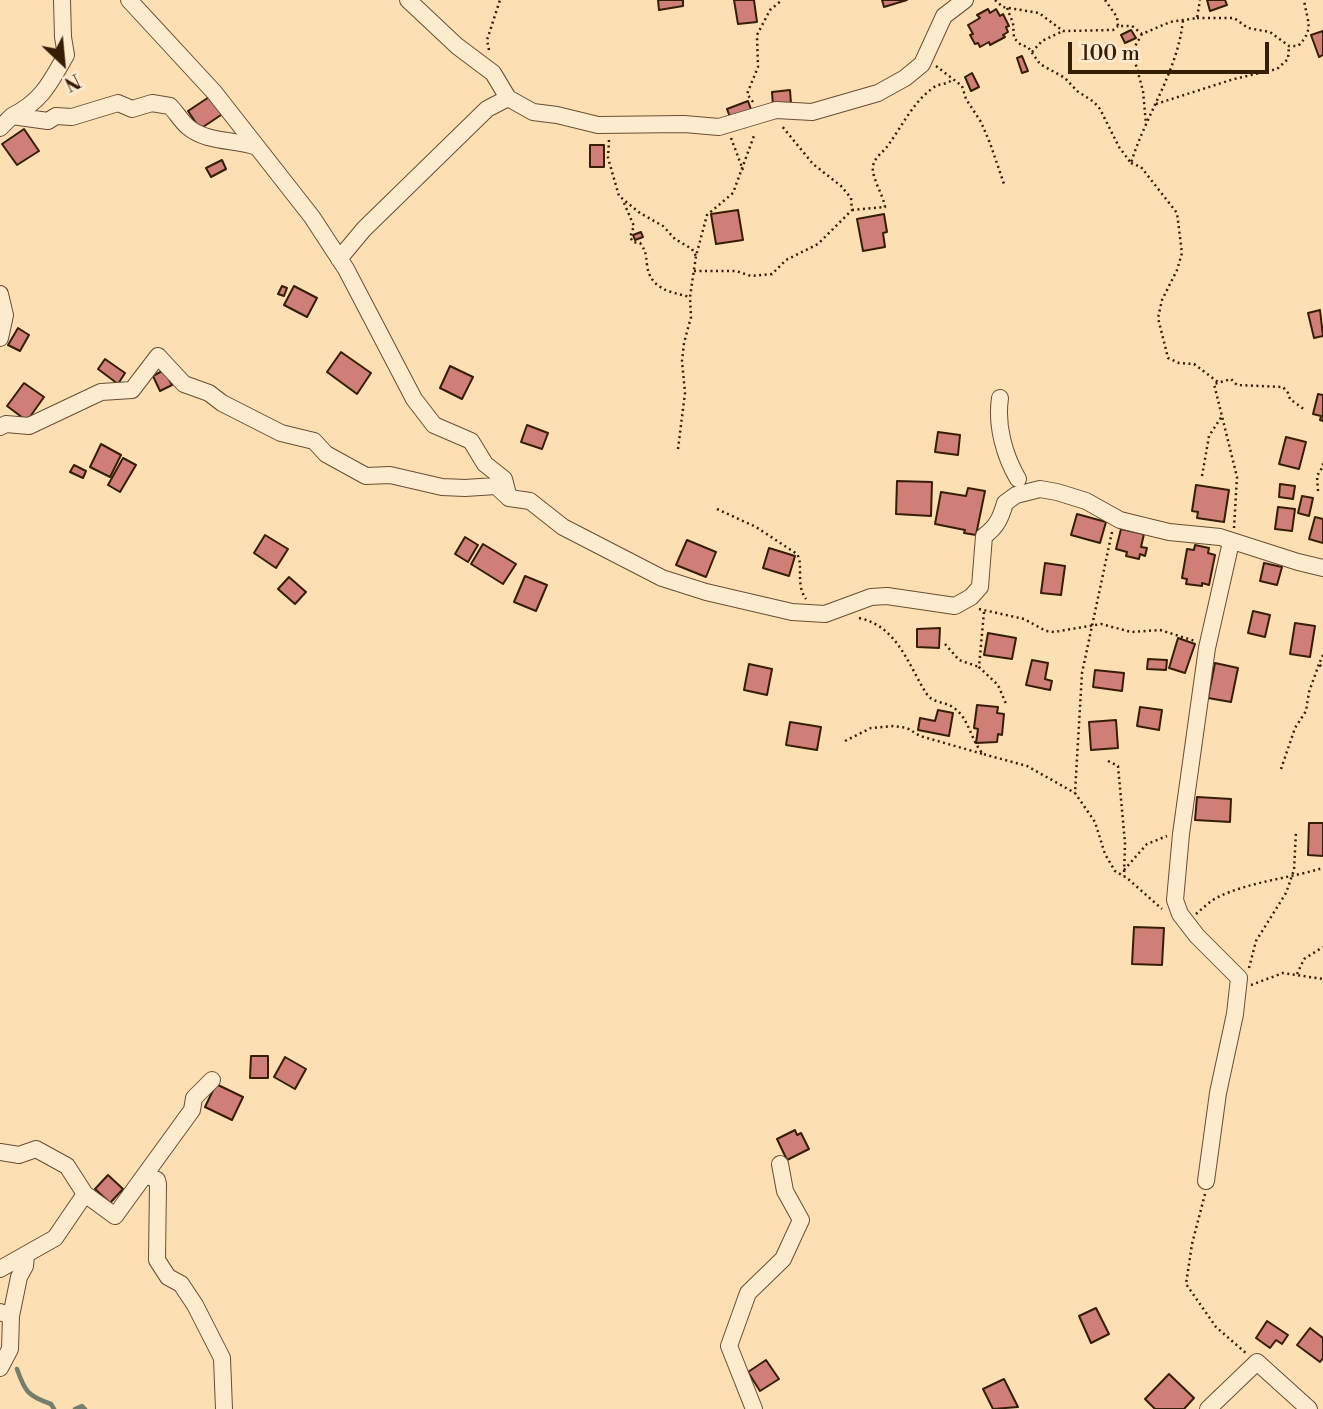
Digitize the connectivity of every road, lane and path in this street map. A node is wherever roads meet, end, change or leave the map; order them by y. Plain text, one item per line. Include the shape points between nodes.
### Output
1 (62, 0) edge
2 (129, 0) edge
3 (408, 0) edge
4 (500, 0) edge
5 (782, 0) edge
6 (965, 0) edge
7 (995, 0) edge
8 (1105, 0) edge
9 (1200, 0) edge
10 (1304, 0) edge
11 (1007, 8) junction
12 (1197, 18) junction
13 (1183, 20) junction
14 (1118, 26) junction
15 (1063, 31) junction
16 (1142, 34) junction
17 (1289, 46) junction
18 (1032, 52) junction
19 (925, 57) junction
20 (493, 73) junction
21 (952, 80) junction
22 (508, 98) junction
23 (1155, 104) junction
24 (763, 114) junction
25 (6, 122) edge
26 (729, 124) junction
27 (1146, 124) junction
28 (607, 125) junction
29 (257, 147) junction
30 (1131, 163) junction
31 (743, 170) junction
32 (1004, 184) dead end
33 (622, 199) junction
34 (852, 210) junction
35 (696, 256) junction
36 (339, 259) junction
37 (694, 271) junction
38 (0, 294) edge
39 (690, 297) junction
40 (0, 339) edge
41 (0, 353) edge
42 (1218, 382) junction
43 (1000, 398) dead end
44 (1305, 410) dead end
45 (1222, 416) junction
46 (0, 427) edge
47 (678, 449) dead end
48 (1323, 460) edge
49 (1202, 476) dead end
50 (1018, 479) junction
51 (1035, 491) junction
52 (1318, 491) dead end
53 (509, 498) junction
54 (1005, 503) junction
55 (717, 509) dead end
56 (1120, 520) junction
57 (1231, 542) junction
58 (1323, 568) edge
59 (978, 589) junction
60 (955, 606) junction
61 (984, 611) junction
62 (825, 614) junction
63 (852, 618) dead end
64 (1091, 626) junction
65 (945, 644) dead end
66 (1208, 644) junction
67 (1323, 656) edge
68 (1319, 664) junction
69 (979, 667) junction
70 (1323, 669) edge
71 (1007, 706) dead end
72 (845, 741) dead end
73 (983, 754) junction
74 (1108, 761) dead end
75 (1280, 769) dead end
76 (1075, 793) junction
77 (1296, 832) dead end
78 (1181, 834) junction
79 (1323, 868) edge
80 (1124, 870) junction
81 (1124, 876) junction
82 (1291, 878) junction
83 (1164, 912) dead end
84 (1185, 922) junction
85 (1323, 947) edge
86 (1296, 975) junction
87 (1323, 979) edge
88 (1238, 990) junction
89 (212, 1080) dead end
90 (0, 1152) edge
91 (780, 1164) dead end
92 (146, 1175) junction
93 (1206, 1181) joint
94 (85, 1194) junction
95 (26, 1255) junction
96 (0, 1269) edge
97 (5, 1314) edge
98 (1257, 1362) junction
99 (0, 1368) edge
100 (224, 1409) edge
101 (754, 1409) edge
102 (1208, 1409) edge
103 (1309, 1409) edge

1 - 25 street via 66,55 30,107
2 - 29 street via 214,92
3 - 20 street
4 - 20 path via 487,40
5 - 24 path via 770,10 757,35 758,67 747,94
6 - 19 street via 944,16
7 - 11 path
8 - 14 path
9 - 12 path
10 - 17 path via 1307,37 1298,46
11 - 15 path via 1039,13
11 - 18 path via 1014,38
12 - 13 path
12 - 17 path via 1234,18 1248,28 1270,32
13 - 16 path
13 - 23 path via 1174,66
14 - 15 path via 1113,30
14 - 16 path via 1132,26
15 - 18 path
16 - 27 path via 1134,58
17 - 23 path via 1288,59 1277,69
18 - 30 path via 1040,64 1094,102
19 - 21 path
19 - 24 street via 905,78 878,93 812,112
20 - 22 street
21 - 32 path via 962,86 981,122
21 - 34 path via 924,96 877,156 872,167 885,207
22 - 28 street via 533,112
22 - 36 street via 487,109
23 - 27 path
24 - 26 street
24 - 31 path
24 - 34 path via 841,186 851,198
25 - 29 street via 48,121 118,103 132,109 152,103 170,106 189,128 211,139
26 - 28 street
26 - 31 path
27 - 30 path
28 - 33 path via 608,158
29 - 36 street
30 - 42 path via 1141,167 1177,214 1182,253 1158,318 1168,358 1194,363
31 - 35 path via 733,192 707,215
33 - 35 path via 663,226
33 - 39 path via 634,226 630,237 646,252 649,277 656,286
34 - 37 path via 818,244 786,260 772,274
35 - 37 path
36 - 53 street via 414,399 434,425 471,441 485,464 504,479
37 - 39 path
38 - 40 street via 5,315
39 - 47 path
40 - 41 street
42 - 44 path via 1231,379 1237,385 1283,387
42 - 45 path via 1214,384
43 - 50 street via 1000,429
45 - 49 path via 1209,436
45 - 57 path via 1237,477
46 - 53 street via 29,426 101,392 132,390 158,356 184,384 281,433 314,441 326,454 366,476 390,475 442,487 496,486
48 - 52 path
50 - 51 street via 1027,481
50 - 54 street via 1005,492
51 - 54 street
51 - 56 street via 1070,495
53 - 62 street via 530,501 563,527 662,578 792,612
54 - 59 street via 1001,519 984,536
55 - 62 path via 797,554 802,594
56 - 57 street
56 - 64 path via 1112,533
57 - 58 street
57 - 66 street
59 - 60 street
59 - 61 path
60 - 61 path
60 - 62 street via 887,596 871,597
61 - 64 path via 1024,619 1046,631
61 - 69 path
63 - 73 path via 874,623 895,640 927,694 960,713
64 - 66 path via 1131,632 1160,630
64 - 76 path via 1082,673
65 - 69 path via 959,660
66 - 78 street
67 - 68 path
68 - 70 path
68 - 75 path via 1306,711
69 - 71 path via 998,685
72 - 73 path via 871,728 893,726
73 - 76 path via 1027,766
74 - 80 path via 1118,766
76 - 81 path via 1095,822 1115,871
77 - 82 path
78 - 80 path via 1147,844
78 - 84 street via 1175,900
79 - 82 path
80 - 81 path
81 - 83 path
82 - 84 path via 1217,898
82 - 88 path via 1256,941
84 - 88 street via 1239,978
85 - 86 path via 1304,959
86 - 87 path
86 - 88 path via 1283,973
88 - 93 street
89 - 92 street via 194,1098 192,1110
90 - 94 street via 19,1155 36,1149 67,1166
91 - 101 street via 785,1191 801,1220 783,1259 748,1293 729,1346
92 - 94 street via 115,1216
92 - 100 street via 158,1184 157,1260 195,1305 222,1358
93 - 98 path via 1186,1284 1216,1327
94 - 95 street via 55,1238
95 - 96 street
95 - 97 street
97 - 99 street via 10,1349
98 - 102 street
98 - 103 street

